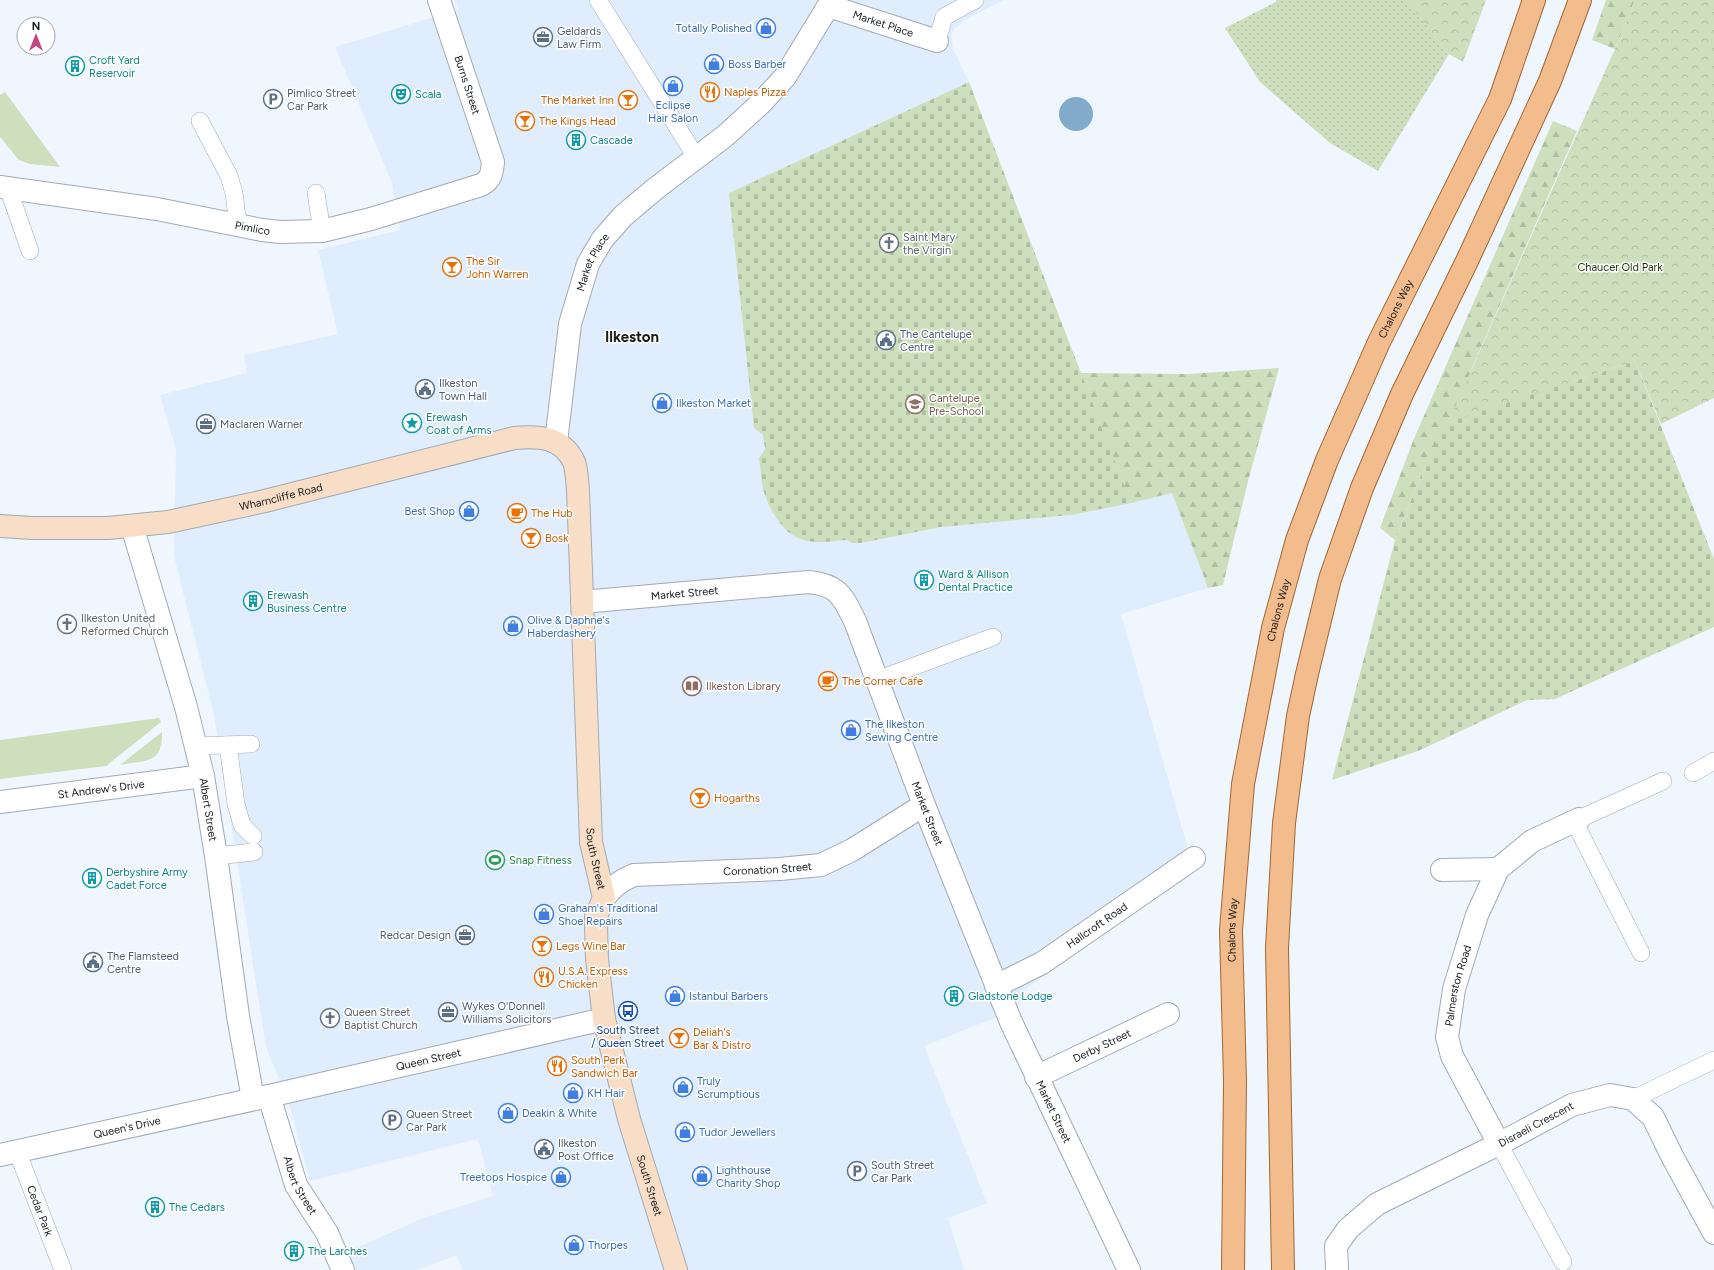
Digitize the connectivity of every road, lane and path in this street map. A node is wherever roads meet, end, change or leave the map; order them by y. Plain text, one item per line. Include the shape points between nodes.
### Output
1 (439, 0) edge
2 (598, 0) edge
3 (974, 0) edge
4 (1534, 0) edge
5 (1580, 0) edge
6 (830, 3) edge
7 (937, 41) joint
8 (200, 121) dead end
9 (696, 157) junction
10 (492, 170) joint
11 (4, 188) edge
12 (316, 193) dead end
13 (238, 225) junction
14 (322, 231) junction
15 (30, 251) dead end
16 (556, 442) junction
17 (0, 526) edge
18 (132, 526) junction
19 (582, 602) junction
20 (992, 637) dead end
21 (877, 680) junction
22 (251, 744) dead end
23 (228, 745) junction
24 (196, 746) junction
25 (1714, 761) edge
26 (1693, 773) dead end
27 (203, 776) junction
28 (1663, 781) dead end
29 (0, 802) edge
30 (924, 805) junction
31 (1576, 820) junction
32 (216, 856) junction
33 (1194, 858) dead end
34 (1498, 869) junction
35 (1442, 870) dead end
36 (604, 898) junction
37 (1641, 953) dead end
38 (996, 986) junction
39 (1168, 1014) dead end
40 (604, 1019) junction
41 (1714, 1060) edge
42 (1036, 1077) junction
43 (261, 1098) junction
44 (1633, 1099) junction
45 (1499, 1144) junction
46 (8, 1153) edge
47 (1714, 1233) edge
48 (1563, 1262) dead end
49 (63, 1270) edge
50 (343, 1270) edge
51 (676, 1270) edge
52 (1129, 1270) edge
53 (1233, 1270) edge
54 (1283, 1270) edge
55 (1337, 1270) edge

1 - 10 street, Burns Street via 491,155
2 - 9 lane
3 - 7 lane via 944,17
4 - 53 main road, Chalons Way via 1500,99 1379,342 1327,460 1297,540 1273,628 1243,784 1231,930 1235,1081
5 - 54 main road via 1550,81 1402,394 1362,488 1330,579 1307,674 1298,716 1284,822 1278,948
6 - 7 street, Market Place
6 - 9 street, Market Place via 785,77 725,136
8 - 13 lane via 229,176
9 - 16 street, Market Place via 623,216 602,240 588,264 570,324
10 - 14 street, Pimlico via 488,181 481,185 371,219
11 - 13 street, Pimlico via 157,209
11 - 15 lane
12 - 14 lane
13 - 14 street, Pimlico via 280,232
16 - 18 street, Wharncliffe Road via 534,436 514,438 200,516
16 - 19 street via 567,451 574,462 577,475
17 - 18 street, Wharncliffe Road via 59,529
18 - 24 street, Albert Street
19 - 21 street, Market Street via 821,583 837,590 844,598
19 - 36 street, South Street via 592,842
20 - 21 lane
21 - 30 street, Market Street
22 - 23 lane
23 - 24 lane
23 - 32 lane via 236,804 242,825 254,844
24 - 27 street, Albert Street
25 - 26 lane
27 - 29 street, St Andrew's Drive
27 - 32 street, Albert Street
28 - 31 lane
30 - 36 street, Coronation Street via 852,850 821,865 634,875 618,883
30 - 38 street, Market Street
31 - 34 street, Palmerston Road via 1532,841
31 - 37 lane
32 - 43 street, Albert Street via 238,1016
33 - 38 street, Hallcroft Road via 1042,963
34 - 35 street
34 - 45 street, Palmerston Road via 1475,922 1454,989 1447,1037 1452,1056
36 - 40 street, South Street via 596,925
38 - 42 street, Market Street
39 - 42 street, Derby Street
40 - 43 street, Queen Street
40 - 51 street, South Street via 629,1119
41 - 44 lane
42 - 52 street, Market Street
43 - 46 street, Queen's Drive
43 - 50 street, Albert Street via 296,1185 327,1233
44 - 45 street, Disraeli Crescent via 1610,1095 1572,1105
44 - 47 street via 1653,1117
45 - 48 lane
45 - 55 street, Disraeli Crescent via 1377,1204 1348,1229 1336,1246
46 - 49 lane, Cedar Park

